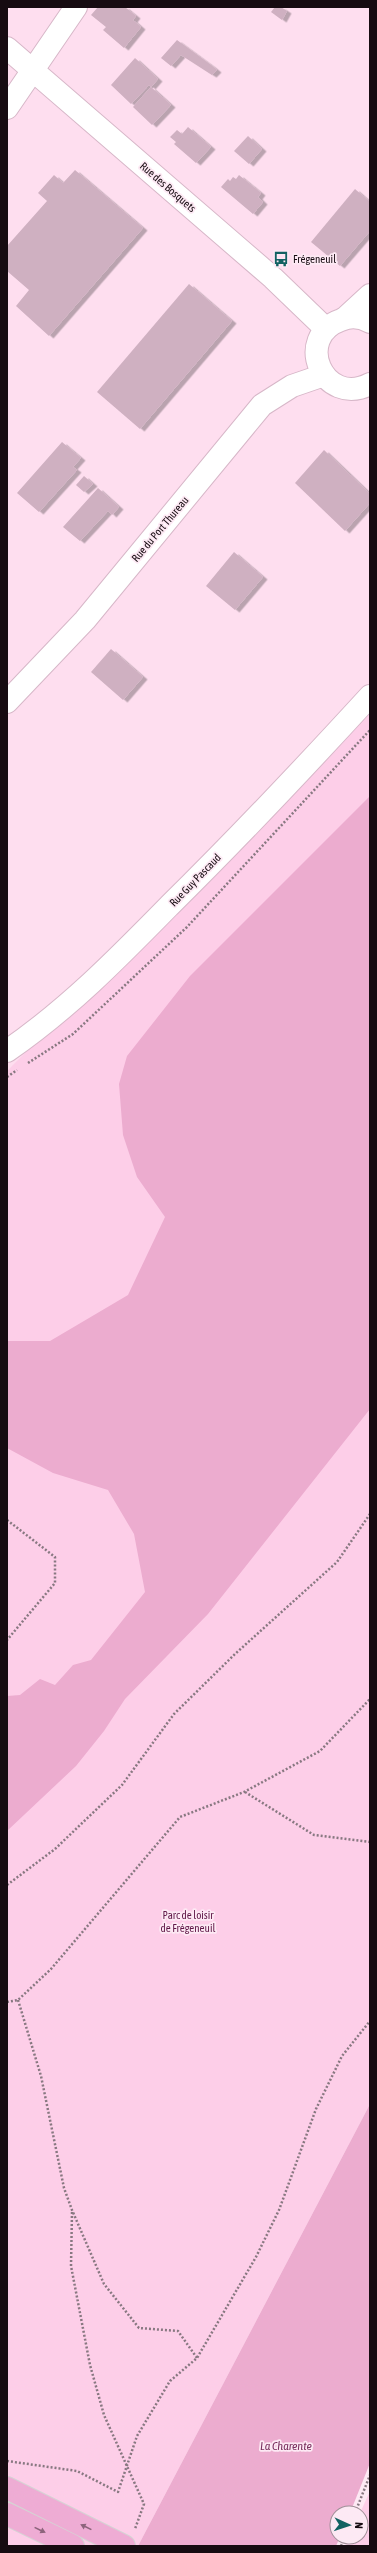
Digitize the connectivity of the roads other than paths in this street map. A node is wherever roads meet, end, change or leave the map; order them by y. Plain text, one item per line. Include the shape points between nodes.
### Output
1 (76, 7) edge
2 (7, 48) edge
3 (33, 70) junction
4 (7, 108) edge
5 (370, 295) edge
6 (345, 318) junction
7 (370, 322) edge
8 (326, 329) junction
9 (324, 375) junction
10 (364, 390) edge
11 (370, 696) edge
12 (7, 702) edge
13 (7, 1051) edge
14 (7, 2488) edge
15 (7, 2514) edge
16 (125, 2542) edge
17 (73, 2546) edge

1 - 3 street
2 - 3 street, Rue des Bosquets
3 - 4 street
3 - 8 street, Rue des Bosquets via 273,278
5 - 6 street
6 - 7 street
6 - 8 street
8 - 9 street via 317,347 316,357
9 - 10 street via 331,383
9 - 12 street, Rue du Port Thureau via 292,386 262,405 85,620
11 - 13 street, Rue Guy Pascaud via 197,878 83,993
16 -> 14 main road
15 -> 17 main road

